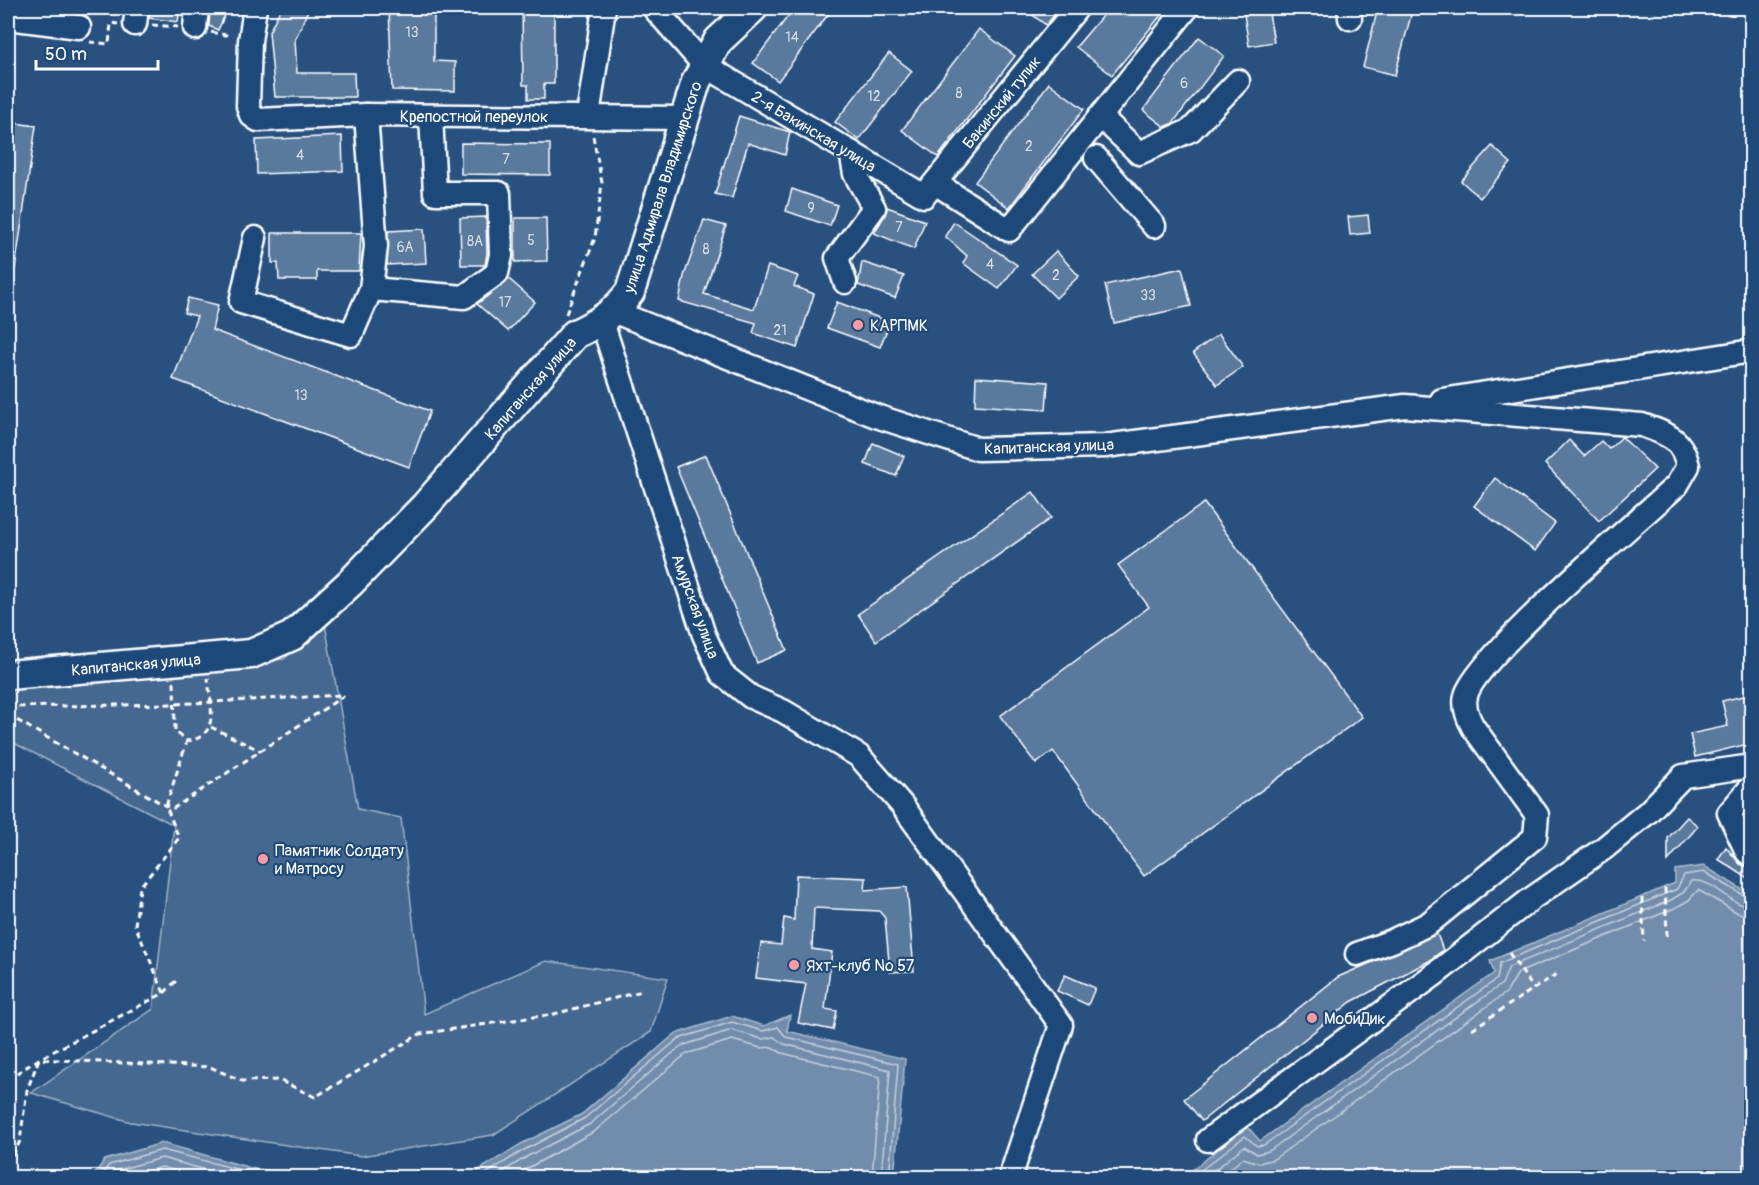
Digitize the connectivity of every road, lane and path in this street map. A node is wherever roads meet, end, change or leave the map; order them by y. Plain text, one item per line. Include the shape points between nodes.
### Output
1 (255, 8) edge
2 (604, 8) edge
3 (654, 8) edge
4 (753, 8) edge
5 (1077, 8) edge
6 (1187, 8) edge
7 (8, 18) edge
8 (79, 27) dead end
9 (704, 65) junction
10 (1238, 81) dead end
11 (366, 115) junction
12 (431, 116) junction
13 (588, 116) junction
14 (1100, 116) junction
15 (684, 118) junction
16 (851, 152) junction
17 (1139, 153) junction
18 (1096, 158) junction
19 (1064, 161) junction
20 (930, 189) junction
21 (1154, 226) dead end
22 (255, 238) dead end
23 (845, 282) dead end
24 (371, 289) junction
25 (608, 317) junction
26 (576, 334) junction
27 (1752, 351) edge
28 (1405, 406) junction
29 (8, 675) edge
30 (210, 701) junction
31 (174, 704) junction
32 (8, 707) edge
33 (8, 715) edge
34 (211, 727) junction
35 (187, 741) junction
36 (261, 751) junction
37 (1752, 766) edge
38 (1752, 786) edge
39 (166, 806) junction
40 (1752, 855) edge
41 (1665, 888) dead end
42 (1642, 898) dead end
43 (1667, 936) dead end
44 (1644, 941) dead end
45 (1509, 953) dead end
46 (1357, 954) dead end
47 (1558, 973) dead end
48 (179, 978) dead end
49 (1534, 989) junction
50 (642, 991) dead end
51 (164, 993) junction
52 (1472, 1029) dead end
53 (39, 1059) junction
54 (8, 1079) edge
55 (1208, 1140) dead end
56 (8, 1165) edge
57 (1010, 1178) edge

1 - 11 street, Крепостной переулок via 250,41 251,115 263,121
2 - 13 street
3 - 9 street, 2-я Бакинская улица
4 - 9 main road, улица Адмирала Владимирского via 718,41
5 - 20 street, Бакинский тупик
6 - 14 street
7 - 8 street
9 - 15 main road, улица Адмирала Владимирского
9 - 16 street, 2-я Бакинская улица
10 - 17 street via 1191,130
11 - 12 street, Крепостной переулок
11 - 24 street via 376,246
12 - 13 street, Крепостной переулок
12 - 24 street via 435,193 499,193 501,255 497,273 464,297
13 - 15 street, Крепостной переулок
13 - 26 path via 602,183 595,238 566,314
14 - 17 street
14 - 19 street
15 - 25 main road, улица Адмирала Владимирского via 630,292
16 - 20 street, 2-я Бакинская улица
16 - 23 street via 855,174 874,208 837,258
17 - 18 street
18 - 19 street
18 - 21 street
19 - 20 street, 2-я Бакинская улица via 1010,230
22 - 24 street via 241,302 351,335
25 - 26 main road, Капитанская улица
25 - 28 street, Капитанская улица via 876,416 978,448 1105,446
25 - 57 street, Амурская улица via 701,626 722,674 751,697 783,711 859,756 902,805 1061,1025
26 - 29 main road, Капитанская улица via 425,506 292,636 252,654
27 - 28 street
28 - 46 street via 1642,425 1675,440 1685,451 1688,466 1677,485 1511,637 1480,671 1466,696 1467,717 1537,815 1534,837 1428,924
30 - 31 path
30 - 34 path
30 - 36 path via 345,695
31 - 32 path
31 - 35 path via 175,731
33 - 39 path
34 - 35 path via 198,740
34 - 36 path
35 - 39 path
36 - 39 path via 174,808
37 - 55 street via 1683,776 1648,813 1602,849
38 - 40 street via 1729,813
39 - 51 path via 179,838 140,886 135,925
41 - 43 path
42 - 44 path
45 - 49 path
47 - 49 path
48 - 51 path
49 - 52 path
50 - 53 path via 554,1014 420,1034 315,1097 279,1080 242,1081 210,1067
51 - 53 path
53 - 54 path
53 - 56 path via 27,1090 20,1141

